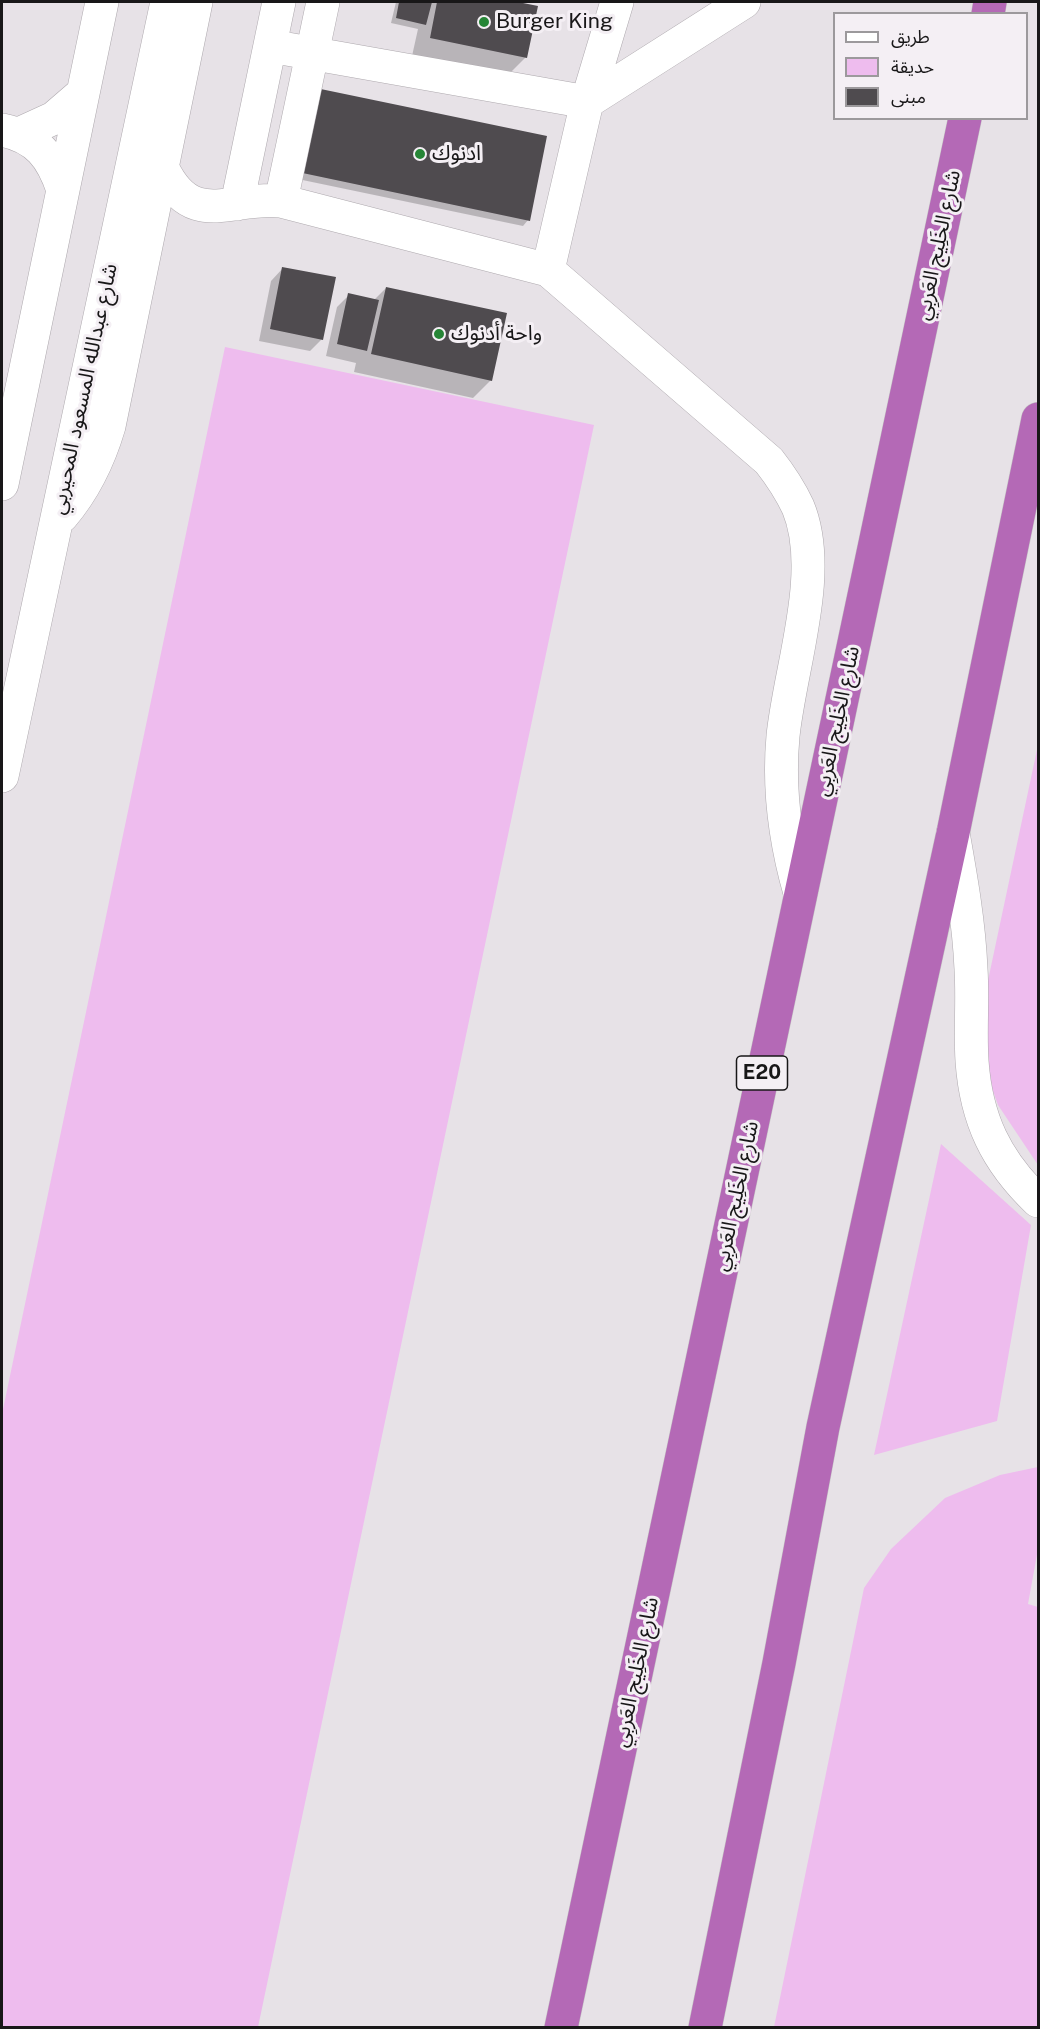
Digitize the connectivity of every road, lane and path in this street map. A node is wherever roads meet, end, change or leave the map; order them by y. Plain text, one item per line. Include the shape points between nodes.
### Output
1 (102, 2) edge
2 (167, 2) edge
3 (196, 2) edge
4 (279, 2) edge
5 (323, 2) edge
6 (617, 2) edge
7 (744, 2) edge
8 (270, 46) junction
9 (312, 54) junction
10 (83, 93) junction
11 (587, 102) junction
12 (965, 120) edge
13 (10, 132) edge
14 (163, 169) junction
15 (63, 190) junction
16 (281, 201) junction
17 (237, 204) junction
18 (548, 270) junction
19 (1038, 419) edge
20 (2, 483) edge
21 (55, 524) junction
22 (2, 776) edge
23 (953, 833) junction
24 (800, 893) junction
25 (1038, 1201) edge
26 (561, 2028) edge
27 (705, 2028) edge

1 - 10 street
2 - 21 street, شارع عبدالله المسعود المحيربي
3 - 14 street
4 - 8 street
5 - 9 street
6 - 11 street
7 - 11 street
8 - 9 street
8 - 17 street
9 - 11 street
9 - 16 street
10 - 13 street via 54,118
10 - 15 street
11 - 18 street
12 - 24 highway, شارع الخَلِيج العَربِي / E20
13 - 15 street via 32,142 51,163
14 - 17 street via 175,188 192,202 207,207
14 - 21 street via 101,454 78,495
15 - 20 street
16 - 17 street
16 - 18 street
18 - 24 street via 769,461 798,508 809,562 781,766 785,831
19 - 23 highway
21 - 22 street, شارع عبدالله المسعود المحيربي
23 - 25 street via 969,945 976,1096 987,1132 1005,1164
23 - 27 highway via 823,1427
24 - 26 highway, شارع الخَلِيج العَربِي / E20

